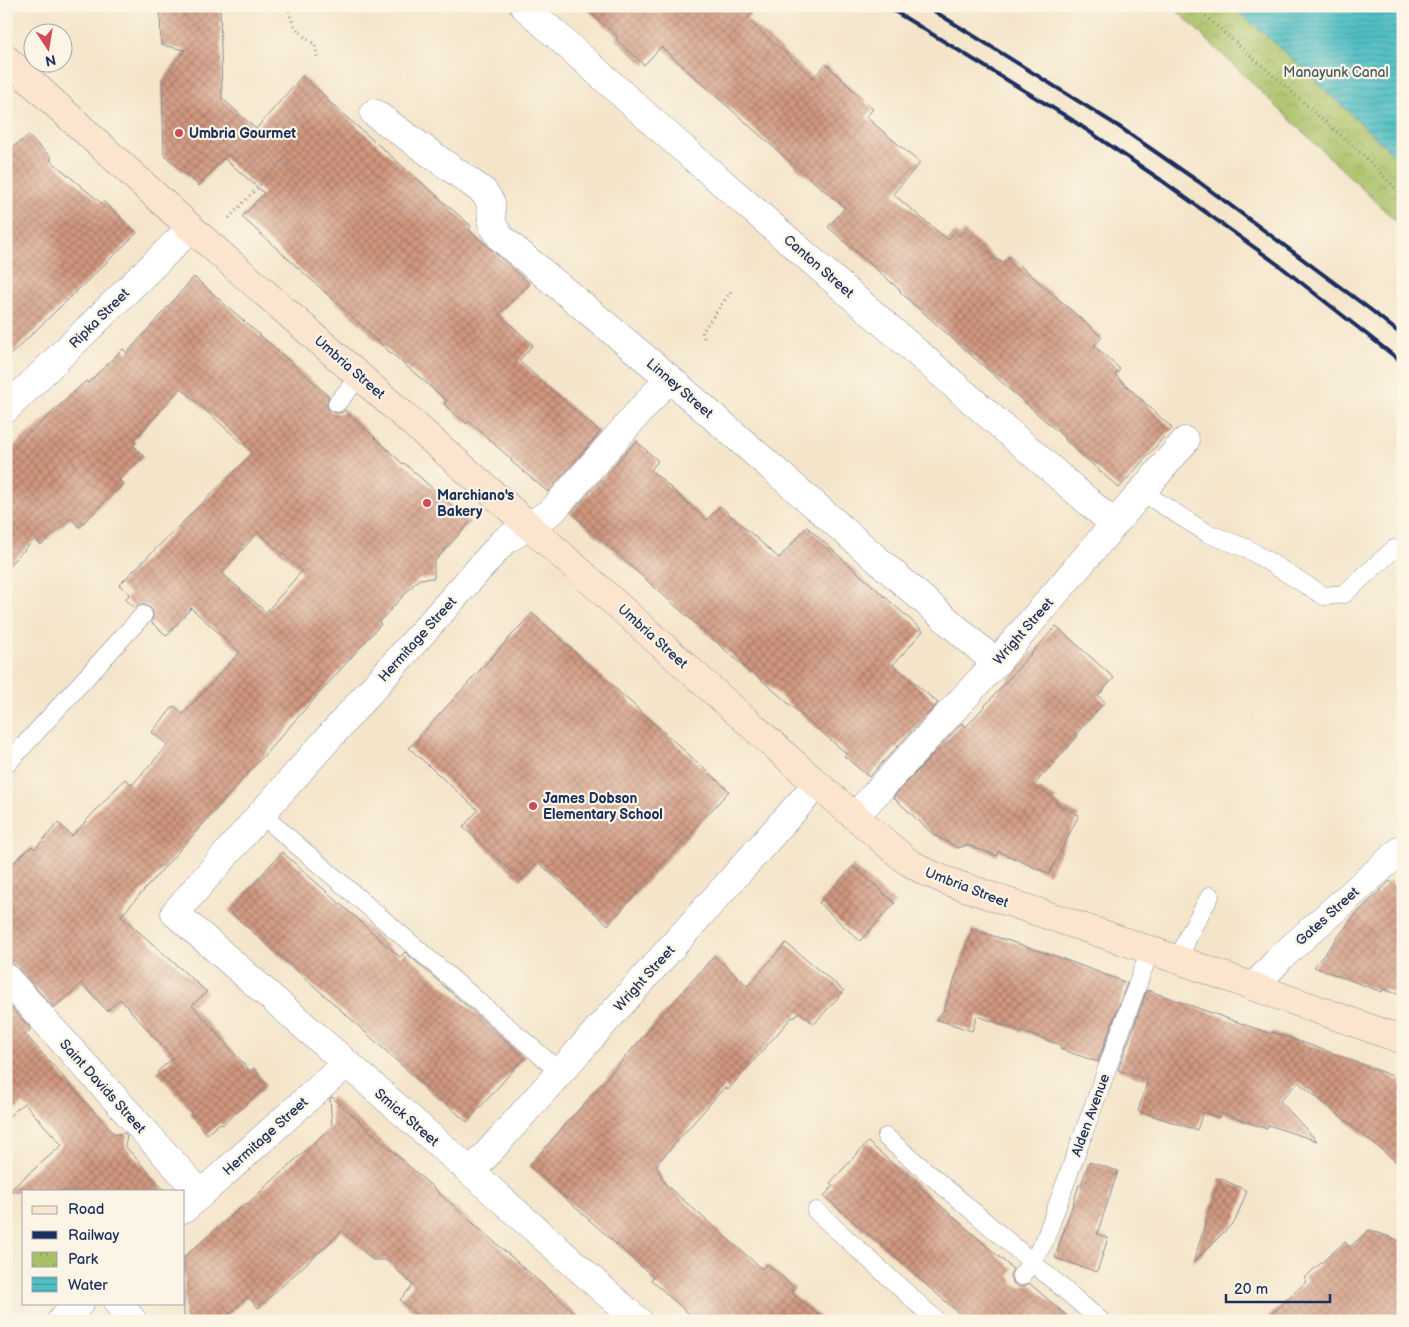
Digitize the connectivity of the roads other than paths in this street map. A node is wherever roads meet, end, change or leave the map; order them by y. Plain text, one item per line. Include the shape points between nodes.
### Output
1 (524, 6) edge
2 (6, 60) edge
3 (374, 114) dead end
4 (192, 228) junction
5 (360, 376) junction
6 (669, 378) junction
7 (11, 395) edge
8 (337, 403) dead end
9 (1185, 441) dead end
10 (1142, 492) junction
11 (1114, 524) junction
12 (529, 526) junction
13 (1394, 550) dead end
14 (143, 615) dead end
15 (996, 663) junction
16 (6, 764) edge
17 (817, 784) junction
18 (261, 814) junction
19 (855, 816) junction
20 (1403, 848) edge
21 (1210, 896) dead end
22 (175, 913) joint
23 (1150, 950) junction
24 (1179, 960) junction
25 (6, 978) edge
26 (1254, 987) junction
27 (1403, 1040) edge
28 (346, 1064) junction
29 (560, 1072) junction
30 (886, 1137) dead end
31 (471, 1172) junction
32 (183, 1190) edge
33 (192, 1201) edge
34 (816, 1211) dead end
35 (1027, 1269) junction
36 (79, 1304) edge
37 (119, 1304) edge
38 (61, 1321) edge
39 (133, 1321) edge
40 (638, 1321) edge
41 (937, 1321) edge
42 (1101, 1321) edge

1 - 11 street, Canton Street
2 - 4 main road, Umbria Street
3 - 6 street, Linney Street via 484,192 492,203 492,224 501,238
4 - 5 main road, Umbria Street
4 - 7 street, Ripka Street
5 - 8 lane
5 - 12 main road, Umbria Street
6 - 12 street, Hermitage Street via 553,510
6 - 15 street, Linney Street
9 - 10 street, Wright Street
10 - 11 street, Wright Street
10 - 13 lane via 1207,533 1248,549 1324,596 1344,594
11 - 15 street, Wright Street
12 - 17 main road, Umbria Street
12 - 18 street, Hermitage Street via 502,542
14 - 16 lane
15 - 19 street, Wright Street
17 - 19 main road, Umbria Street
17 - 29 street, Wright Street
18 - 22 street, Hermitage Street
18 - 29 lane
19 - 23 main road, Umbria Street via 908,861 926,872
20 - 26 street, Gates Street via 1281,957
21 - 24 lane
22 - 28 street, Smick Street
23 - 24 main road, Umbria Street
23 - 35 lane, Alden Avenue via 1044,1242
24 - 26 main road, Umbria Street
25 - 32 street, Saint Davids Street
26 - 27 main road, Umbria Street
28 - 31 street, Smick Street
28 - 33 street, Hermitage Street
29 - 31 street, Wright Street
30 - 35 lane
31 - 40 street, Smick Street
34 - 41 lane
35 - 42 lane
36 - 38 street
37 - 39 street

